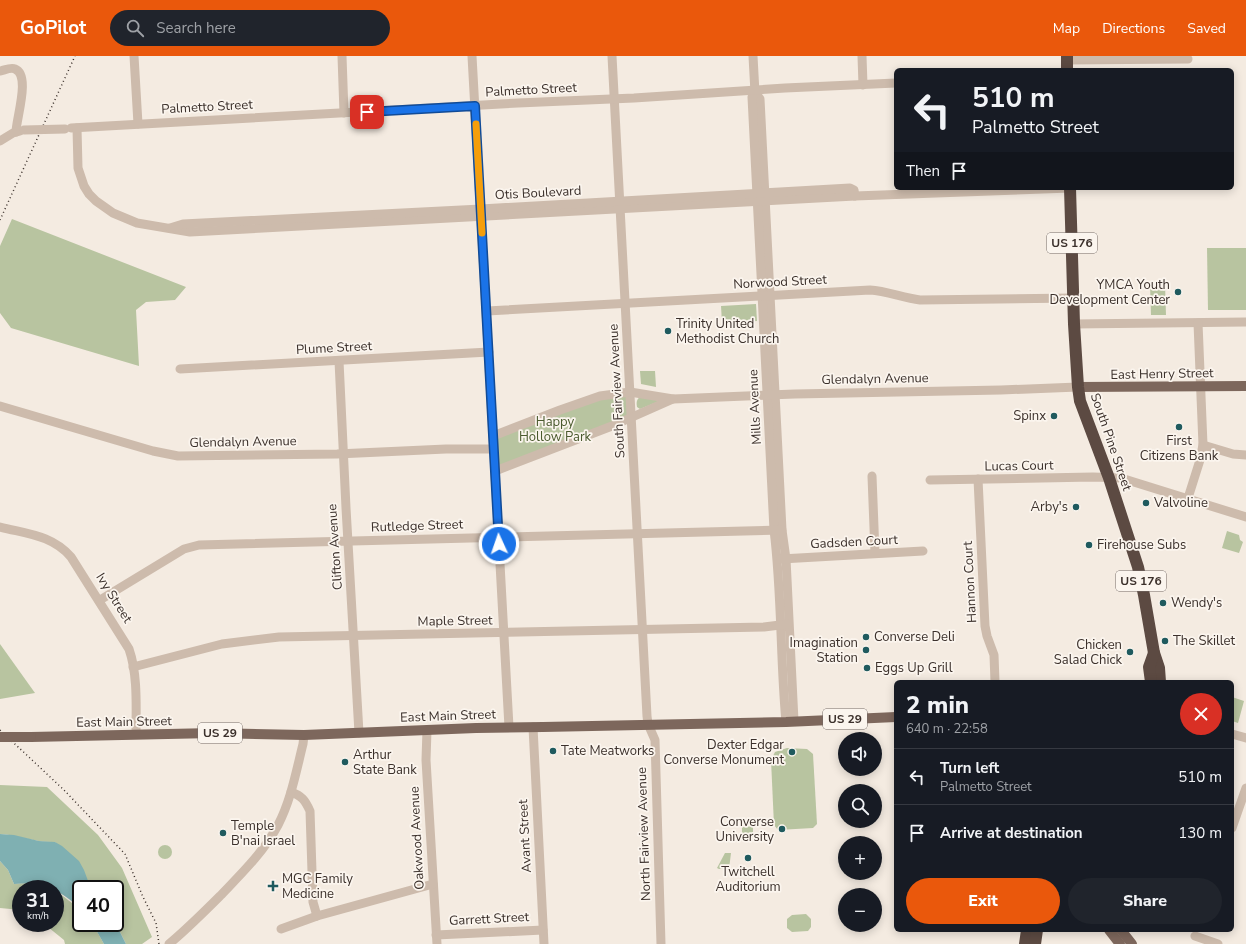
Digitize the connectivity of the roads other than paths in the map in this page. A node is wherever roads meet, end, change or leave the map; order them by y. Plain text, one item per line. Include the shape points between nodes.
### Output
1 (134, 56) edge
2 (342, 56) edge
3 (472, 56) edge
4 (612, 56) edge
5 (752, 56) edge
6 (862, 56) edge
7 (1188, 59) dead end
8 (1067, 62) edge
9 (0, 71) edge
10 (894, 83) edge
11 (863, 85) junction
12 (755, 91) junction
13 (614, 99) junction
14 (475, 106) junction
15 (344, 113) junction
16 (138, 124) junction
17 (77, 128) junction
18 (20, 131) junction
19 (0, 141) edge
20 (1016, 190) edge
21 (1070, 190) edge
22 (760, 197) junction
23 (620, 205) junction
24 (481, 213) junction
25 (766, 296) junction
26 (1074, 298) junction
27 (625, 303) junction
28 (487, 311) junction
29 (1246, 322) edge
30 (1198, 323) junction
31 (1074, 324) junction
32 (489, 352) junction
33 (339, 360) junction
34 (180, 369) dead end
35 (1200, 386) junction
36 (1246, 386) edge
37 (1078, 388) junction
38 (630, 392) junction
39 (771, 395) junction
40 (673, 400) junction
41 (0, 406) edge
42 (632, 418) junction
43 (493, 436) junction
44 (1203, 445) junction
45 (494, 449) junction
46 (343, 453) junction
47 (1246, 455) edge
48 (495, 471) junction
49 (872, 476) dead end
50 (1108, 478) junction
51 (978, 479) junction
52 (930, 480) dead end
53 (1188, 498) junction
54 (1246, 517) edge
55 (0, 527) edge
56 (778, 530) junction
57 (637, 534) junction
58 (499, 537) junction
59 (348, 541) junction
60 (923, 551) dead end
61 (875, 553) junction
62 (782, 559) junction
63 (100, 600) junction
64 (784, 625) junction
65 (642, 629) junction
66 (504, 633) junction
67 (353, 635) junction
68 (1154, 653) junction
69 (133, 667) junction
70 (995, 680) edge
71 (1151, 680) edge
72 (1160, 680) edge
73 (894, 717) edge
74 (790, 721) junction
75 (648, 724) junction
76 (509, 727) junction
77 (533, 727) junction
78 (427, 730) junction
79 (359, 733) junction
80 (136, 734) junction
81 (304, 735) junction
82 (1234, 735) edge
83 (0, 737) edge
84 (1246, 738) edge
85 (1246, 788) edge
86 (291, 792) junction
87 (1234, 822) edge
88 (433, 884) junction
89 (317, 916) junction
90 (281, 929) dead end
91 (543, 930) junction
92 (1027, 932) edge
93 (1037, 932) edge
94 (1111, 932) edge
95 (1123, 932) edge
96 (1195, 937) edge
97 (437, 940) edge
98 (169, 944) edge
99 (544, 944) edge
100 (661, 944) edge
101 (1025, 944) edge
102 (1035, 944) edge
103 (1120, 944) edge
104 (1132, 944) edge
105 (1218, 944) edge

1 - 16 street
2 - 15 street
3 - 14 street
4 - 13 street, South Fairview Avenue
5 - 12 street, Mills Avenue
6 - 11 street
7 - 8 street
9 - 18 street via 16,69 22,79
10 - 11 street, Palmetto Street
11 - 12 street, Palmetto Street
12 - 13 street, Palmetto Street
12 - 22 street, Mills Avenue via 760,99
13 - 14 street, Palmetto Street
13 - 23 street, South Fairview Avenue
14 - 15 street, Palmetto Street
14 - 24 street
15 - 16 street, Palmetto Street
16 - 17 street, Palmetto Street
17 - 18 street, Palmetto Street, bridge
17 - 24 street, Otis Boulevard via 78,168 89,194 122,218 145,226 170,228 183,224
18 - 19 street
20 - 22 street, Otis Boulevard via 855,196 854,190 850,188
21 - 26 highway, South Pine Street / US 176
22 - 23 street, Otis Boulevard
22 - 25 street, Mills Avenue
23 - 24 street, Otis Boulevard
23 - 27 street, South Fairview Avenue
24 - 28 street
25 - 26 street, Norwood Street via 870,290 920,300
25 - 27 street, Norwood Street
25 - 39 street, Mills Avenue
26 - 31 highway, South Pine Street / US 176
27 - 28 street, Norwood Street
27 - 38 street, South Fairview Avenue
28 - 32 street
29 - 30 street
30 - 31 street
30 - 35 street
31 - 37 highway, South Pine Street / US 176
32 - 33 street, Plume Street
32 - 43 street
33 - 34 street, Plume Street
33 - 46 street, Clifton Avenue
35 - 36 main road, East Henry Street
35 - 37 main road, East Henry Street
35 - 44 street
37 - 39 street, Glendalyn Avenue
37 - 50 highway, South Pine Street / US 176 via 1080,401
38 - 40 street, Glendalyn Avenue
38 - 42 street, South Fairview Avenue
38 - 43 street, Glendalyn Avenue via 600,396
39 - 40 street, Glendalyn Avenue
39 - 56 street, Mills Avenue
40 - 42 street, Glendalyn Avenue
41 - 46 street, Glendalyn Avenue via 178,456
42 - 48 street, Glendalyn Avenue
42 - 57 street, South Fairview Avenue
43 - 45 street
44 - 47 street
44 - 53 street
45 - 46 street, Glendalyn Avenue
45 - 48 street
46 - 59 street, Clifton Avenue
48 - 58 street
49 - 61 street
50 - 51 street, Lucas Court
50 - 53 street, Lucas Court via 1121,478
50 - 68 highway, South Pine Street / US 176 via 1139,573
51 - 52 street, Lucas Court
51 - 70 street, Hannon Court via 985,626 993,649
53 - 54 street, Lucas Court
55 - 63 street, Ivy Street via 44,538 59,545 71,557
56 - 57 street, Rutledge Street
56 - 62 street, Mills Avenue
57 - 58 street, Rutledge Street
57 - 65 street, South Fairview Avenue
58 - 59 street, Rutledge Street
58 - 66 street
59 - 63 street, Rutledge Street via 194,545
59 - 67 street, Clifton Avenue
60 - 61 street, Gadsden Court
61 - 62 street, Gadsden Court
62 - 64 street, Mills Avenue
63 - 69 street, Ivy Street via 127,643
64 - 65 street, Maple Street
64 - 74 street, Mills Avenue
65 - 66 street, Maple Street
65 - 75 street, South Fairview Avenue
66 - 67 street, Maple Street
66 - 76 street
67 - 69 street, Maple Street via 241,641
67 - 79 street, Clifton Avenue
68 - 71 highway, South Pine Street / US 176 via 1150,667
68 - 72 highway, South Pine Street / US 176
69 - 80 street, Ivy Street
73 - 74 main road, East Main Street / US 29
74 - 75 main road, East Main Street / US 29
75 - 77 main road, East Main Street / US 29
75 - 100 street, North Fairview Avenue via 655,740
76 - 77 main road, East Main Street / US 29
76 - 78 main road, East Main Street / US 29
77 - 91 street, Avant Street
78 - 79 main road, East Main Street / US 29
78 - 88 street, Oakwood Avenue via 426,766
79 - 81 main road, East Main Street / US 29
80 - 81 main road, East Main Street / US 29
80 - 83 main road, East Main Street / US 29, bridge
81 - 86 street
82 - 84 street
85 - 87 street
86 - 89 street via 302,796 310,811 313,902
86 - 98 street via 278,825 259,855
88 - 89 street
88 - 97 street, Oakwood Avenue
89 - 90 street
91 - 97 street, Garrett Street
91 - 99 street, Avant Street
92 - 101 highway
93 - 102 highway
94 - 103 main road
95 - 104 main road
96 - 105 street

